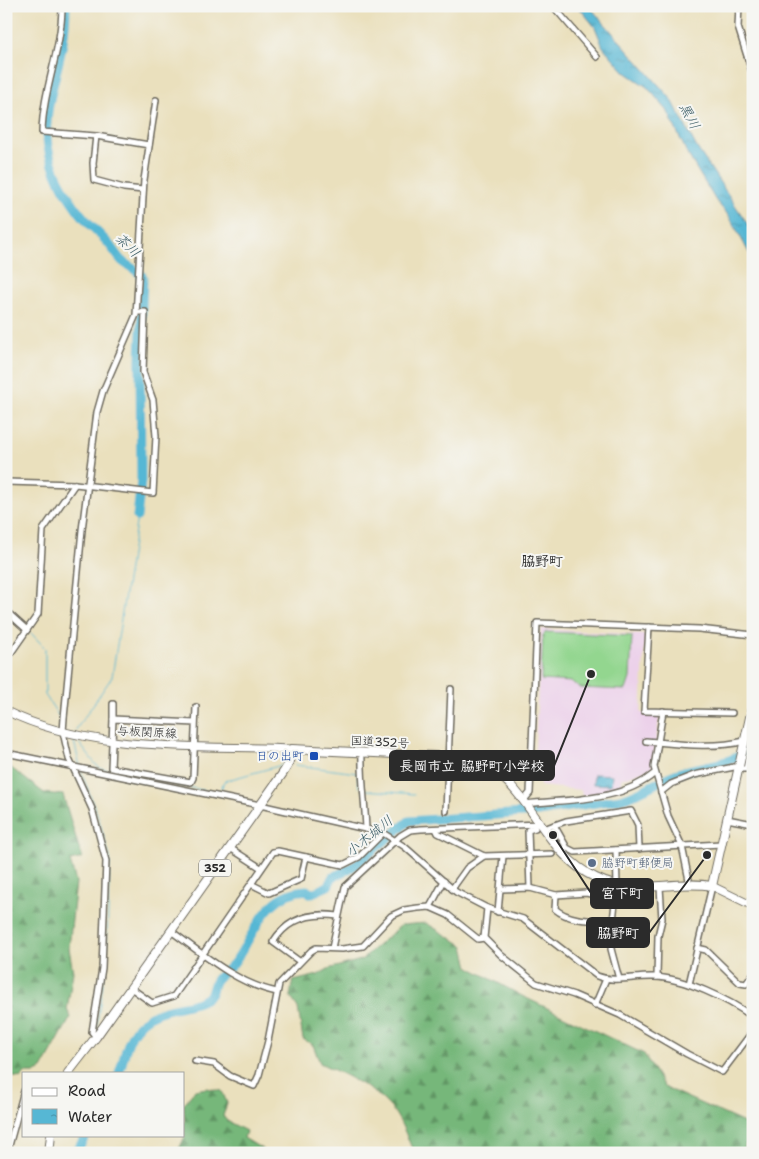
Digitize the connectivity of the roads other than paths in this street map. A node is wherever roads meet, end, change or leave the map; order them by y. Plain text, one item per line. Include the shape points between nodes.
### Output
1 (62, 6) edge
2 (553, 6) edge
3 (740, 6) edge
4 (597, 57) dead end
5 (753, 75) edge
6 (156, 100) dead end
7 (96, 136) junction
8 (149, 145) junction
9 (143, 190) junction
10 (137, 312) junction
11 (6, 482) edge
12 (75, 484) junction
13 (86, 485) junction
14 (6, 612) edge
15 (649, 628) junction
16 (27, 630) junction
17 (753, 635) edge
18 (6, 660) edge
19 (451, 689) dead end
20 (113, 704) dead end
21 (753, 704) edge
22 (196, 707) dead end
23 (6, 711) edge
24 (663, 711) junction
25 (732, 713) dead end
26 (113, 719) junction
27 (195, 723) junction
28 (63, 732) junction
29 (112, 741) junction
30 (646, 741) dead end
31 (659, 742) junction
32 (744, 743) junction
33 (194, 745) junction
34 (292, 749) junction
35 (362, 752) junction
36 (6, 753) edge
37 (448, 756) junction
38 (753, 756) edge
39 (531, 762) junction
40 (482, 763) junction
41 (751, 764) edge
42 (72, 767) junction
43 (739, 767) junction
44 (656, 774) junction
45 (661, 791) junction
46 (526, 804) junction
47 (260, 805) junction
48 (446, 811) dead end
49 (727, 819) junction
50 (753, 824) edge
51 (538, 825) junction
52 (366, 829) junction
53 (436, 829) junction
54 (385, 834) junction
55 (396, 840) junction
56 (721, 844) junction
57 (682, 846) junction
58 (230, 848) junction
59 (639, 849) junction
60 (616, 850) junction
61 (552, 854) dead end
62 (529, 855) junction
63 (484, 856) junction
64 (503, 856) junction
65 (306, 857) junction
66 (260, 868) junction
67 (444, 881) junction
68 (251, 884) junction
69 (690, 885) junction
70 (617, 886) junction
71 (712, 886) junction
72 (660, 887) junction
73 (530, 888) junction
74 (452, 889) junction
75 (500, 889) junction
76 (556, 895) junction
77 (616, 899) junction
78 (751, 903) edge
79 (430, 907) junction
80 (487, 908) junction
81 (498, 912) junction
82 (338, 916) junction
83 (613, 921) junction
84 (171, 931) junction
85 (484, 938) junction
86 (332, 948) junction
87 (697, 948) junction
88 (203, 954) junction
89 (299, 962) junction
90 (753, 974) edge
91 (657, 977) junction
92 (606, 979) junction
93 (618, 979) junction
94 (689, 984) junction
95 (131, 988) junction
96 (277, 992) junction
97 (594, 1005) junction
98 (753, 1017) edge
99 (753, 1032) edge
100 (96, 1037) junction
101 (195, 1061) dead end
102 (69, 1072) edge
103 (22, 1098) edge
104 (51, 1136) edge
105 (7, 1153) edge
106 (48, 1153) edge

1 - 7 street via 62,27 46,96 42,132
2 - 4 street
3 - 5 street via 739,32
6 - 8 street
7 - 8 street
7 - 9 street via 94,180
8 - 9 street
9 - 10 street
10 - 13 street via 97,412
10 - 13 street via 145,312 143,372 154,406 153,492
11 - 12 street
12 - 13 street
12 - 16 street via 43,530 38,614
13 - 28 street
14 - 16 street
15 - 17 street via 732,631
15 - 24 street via 644,711
15 - 39 street via 537,623
16 - 18 street
19 - 37 street
20 - 26 street
21 - 32 highway
22 - 27 street
23 - 28 main road, 与板関原線
24 - 25 street
24 - 31 street
26 - 27 street
26 - 29 street
27 - 33 street
28 - 29 main road, 与板関原線
28 - 42 street
29 - 33 main road, 与板関原線
29 - 33 street via 112,768 189,783 192,781
30 - 31 street
31 - 32 street via 721,746
31 - 44 street via 654,768
32 - 43 highway
33 - 34 main road, 与板関原線
34 - 35 highway, 国道352号
34 - 47 highway, 352 via 288,765
35 - 37 highway, 国道352号
35 - 52 street via 361,784 365,794
36 - 42 street
37 - 40 highway, 国道352号
37 - 48 street
38 - 41 street via 748,760
39 - 40 street
39 - 46 street via 530,794
40 - 46 highway, 国道352号 via 505,778
41 - 43 street via 746,769
42 - 47 street
42 - 100 street via 92,809 106,861 102,968 92,1032
43 - 45 street via 694,775
43 - 49 highway
44 - 45 street
44 - 46 street via 622,792
45 - 57 street
46 - 51 highway, 国道352号
47 - 52 street
47 - 58 highway, 352
49 - 50 street
49 - 56 highway
51 - 53 street
51 - 62 street via 528,830
51 - 70 highway, 国道352号 via 573,864 596,879
52 - 54 street
53 - 55 street via 410,830
53 - 63 street via 438,833
54 - 55 street
54 - 65 street via 359,857 343,865
55 - 67 street
55 - 82 street via 348,883
56 - 57 street
56 - 71 highway
57 - 59 street
57 - 69 street
58 - 66 street
58 - 84 highway, 352
59 - 60 street
59 - 60 street via 638,825 632,811 551,826 573,853
60 - 70 street
61 - 62 street
62 - 64 street
62 - 73 street
63 - 64 street
63 - 74 street via 467,868
64 - 75 street
65 - 66 street via 275,851
65 - 68 street via 301,879 297,882 269,893
66 - 68 street
67 - 74 street
67 - 79 street
68 - 88 street
69 - 71 highway, 国道352号
69 - 72 highway, 国道352号
70 - 72 highway, 国道352号
70 - 77 street
71 - 78 main road
71 - 87 street
72 - 91 street via 662,919 658,936
73 - 75 street
73 - 76 street
74 - 80 street
75 - 81 street
76 - 77 street via 586,893
76 - 83 street via 555,909 561,913 575,918
77 - 83 street
79 - 85 street via 448,915 478,938
79 - 86 street via 396,913 363,946
80 - 81 street
80 - 85 street
81 - 92 street via 522,919 597,976
82 - 86 street
82 - 89 street via 304,916 279,932 273,942
83 - 93 street via 611,949
84 - 88 street
84 - 95 highway, 352
85 - 97 street via 536,983
86 - 89 street via 316,948
87 - 90 street via 706,950 740,983 746,984
87 - 94 street
88 - 95 street via 174,996 152,1003
88 - 96 street via 252,986
89 - 96 street via 279,984
91 - 93 street
91 - 94 street
92 - 93 street
92 - 97 street
94 - 98 street
95 - 100 highway, 352
96 - 101 street via 268,1041 254,1086 230,1076 214,1064
97 - 99 street via 722,1072
100 - 102 highway, 352
103 - 105 street
104 - 106 highway

